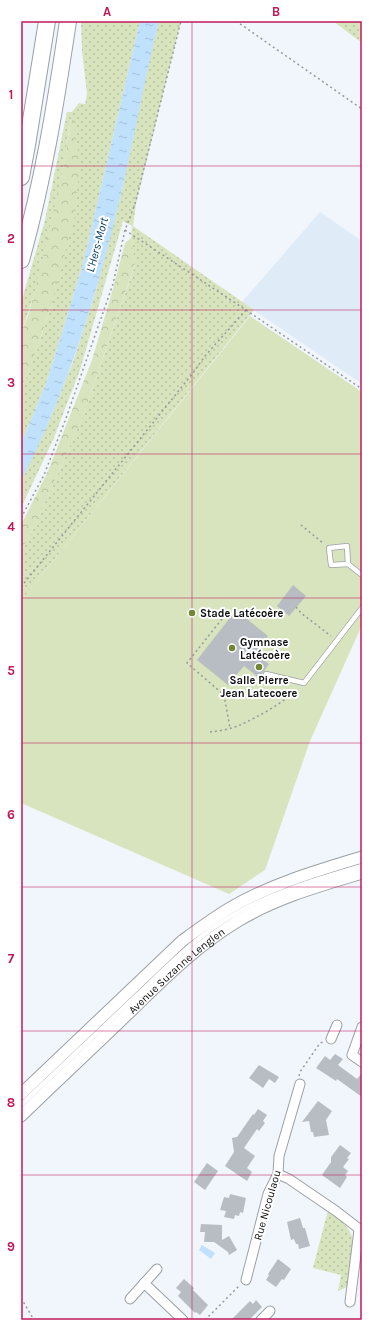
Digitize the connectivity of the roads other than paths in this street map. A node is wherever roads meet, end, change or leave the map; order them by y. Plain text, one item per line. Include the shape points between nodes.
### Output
1 (47, 21) edge
2 (68, 21) edge
3 (21, 177) edge
4 (21, 260) edge
5 (348, 564) junction
6 (362, 575) edge
7 (362, 608) edge
8 (266, 674) dead end
9 (362, 857) edge
10 (362, 866) edge
11 (362, 873) edge
12 (337, 1025) dead end
13 (362, 1027) edge
14 (328, 1040) road end
15 (362, 1062) edge
16 (300, 1084) road end
17 (21, 1094) edge
18 (21, 1105) edge
19 (21, 1116) edge
20 (278, 1174) junction
21 (361, 1230) edge
22 (157, 1269) dead end
23 (246, 1280) road end
24 (144, 1283) junction
25 (130, 1298) dead end
26 (350, 1302) dead end
27 (270, 1311) dead end
28 (183, 1320) edge
29 (261, 1320) edge

1 - 3 highway
2 - 4 highway via 41,184
5 - 5 lane via 331,565 329,548 347,546
5 - 6 lane
7 - 8 lane via 304,682
9 - 17 street, Avenue Suzanne Lenglen via 292,878 210,920 182,941
10 - 18 lane via 267,897 214,927 181,953
11 - 19 street, Avenue Suzanne Lenglen via 300,892 271,904 218,934 187,958
12 - 14 street
13 - 15 street via 352,1055
16 - 20 street, Rue Nicoulaou via 279,1156
20 - 21 street via 289,1179
20 - 23 street, Rue Nicoulaou via 268,1194
21 - 26 street
22 - 24 street
24 - 25 street
24 - 28 street
27 - 29 street

